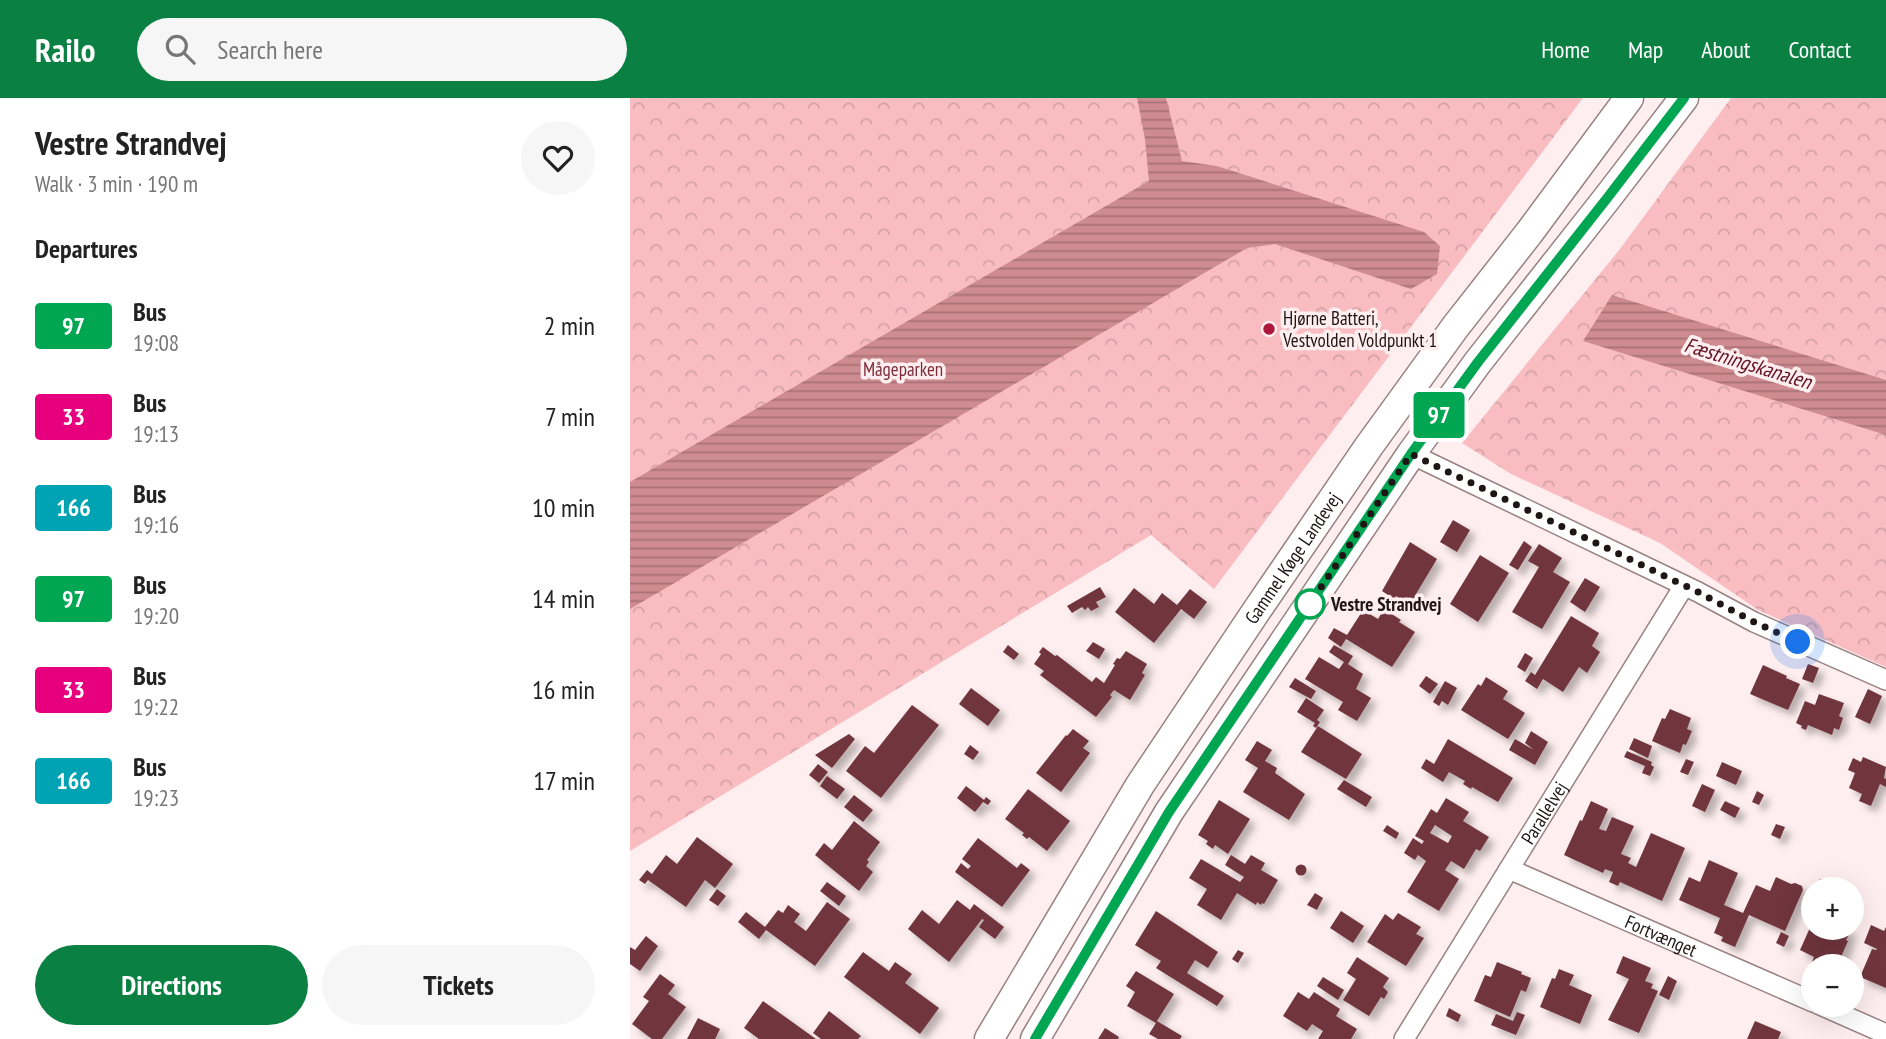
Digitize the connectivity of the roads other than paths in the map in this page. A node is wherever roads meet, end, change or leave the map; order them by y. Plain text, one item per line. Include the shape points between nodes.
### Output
1 (1629, 98) edge
2 (1684, 98) edge
3 (1411, 454) junction
4 (1684, 586) junction
5 (1886, 680) edge
6 (1508, 869) junction
7 (1801, 997) edge
8 (1847, 1017) edge
9 (1886, 1034) edge
10 (989, 1039) edge
11 (1035, 1039) edge
12 (1404, 1039) edge

1 - 10 main road, Gammel Køge Landevej via 1369,446 1272,588 1140,785
2 - 3 main road, Gammel Køge Landevej
3 - 4 street
3 - 11 main road, Gammel Køge Landevej via 1169,812
4 - 5 street
4 - 6 street, Parallelvej
6 - 7 street, Fortvænget
6 - 12 street, Parallelvej
8 - 9 street

